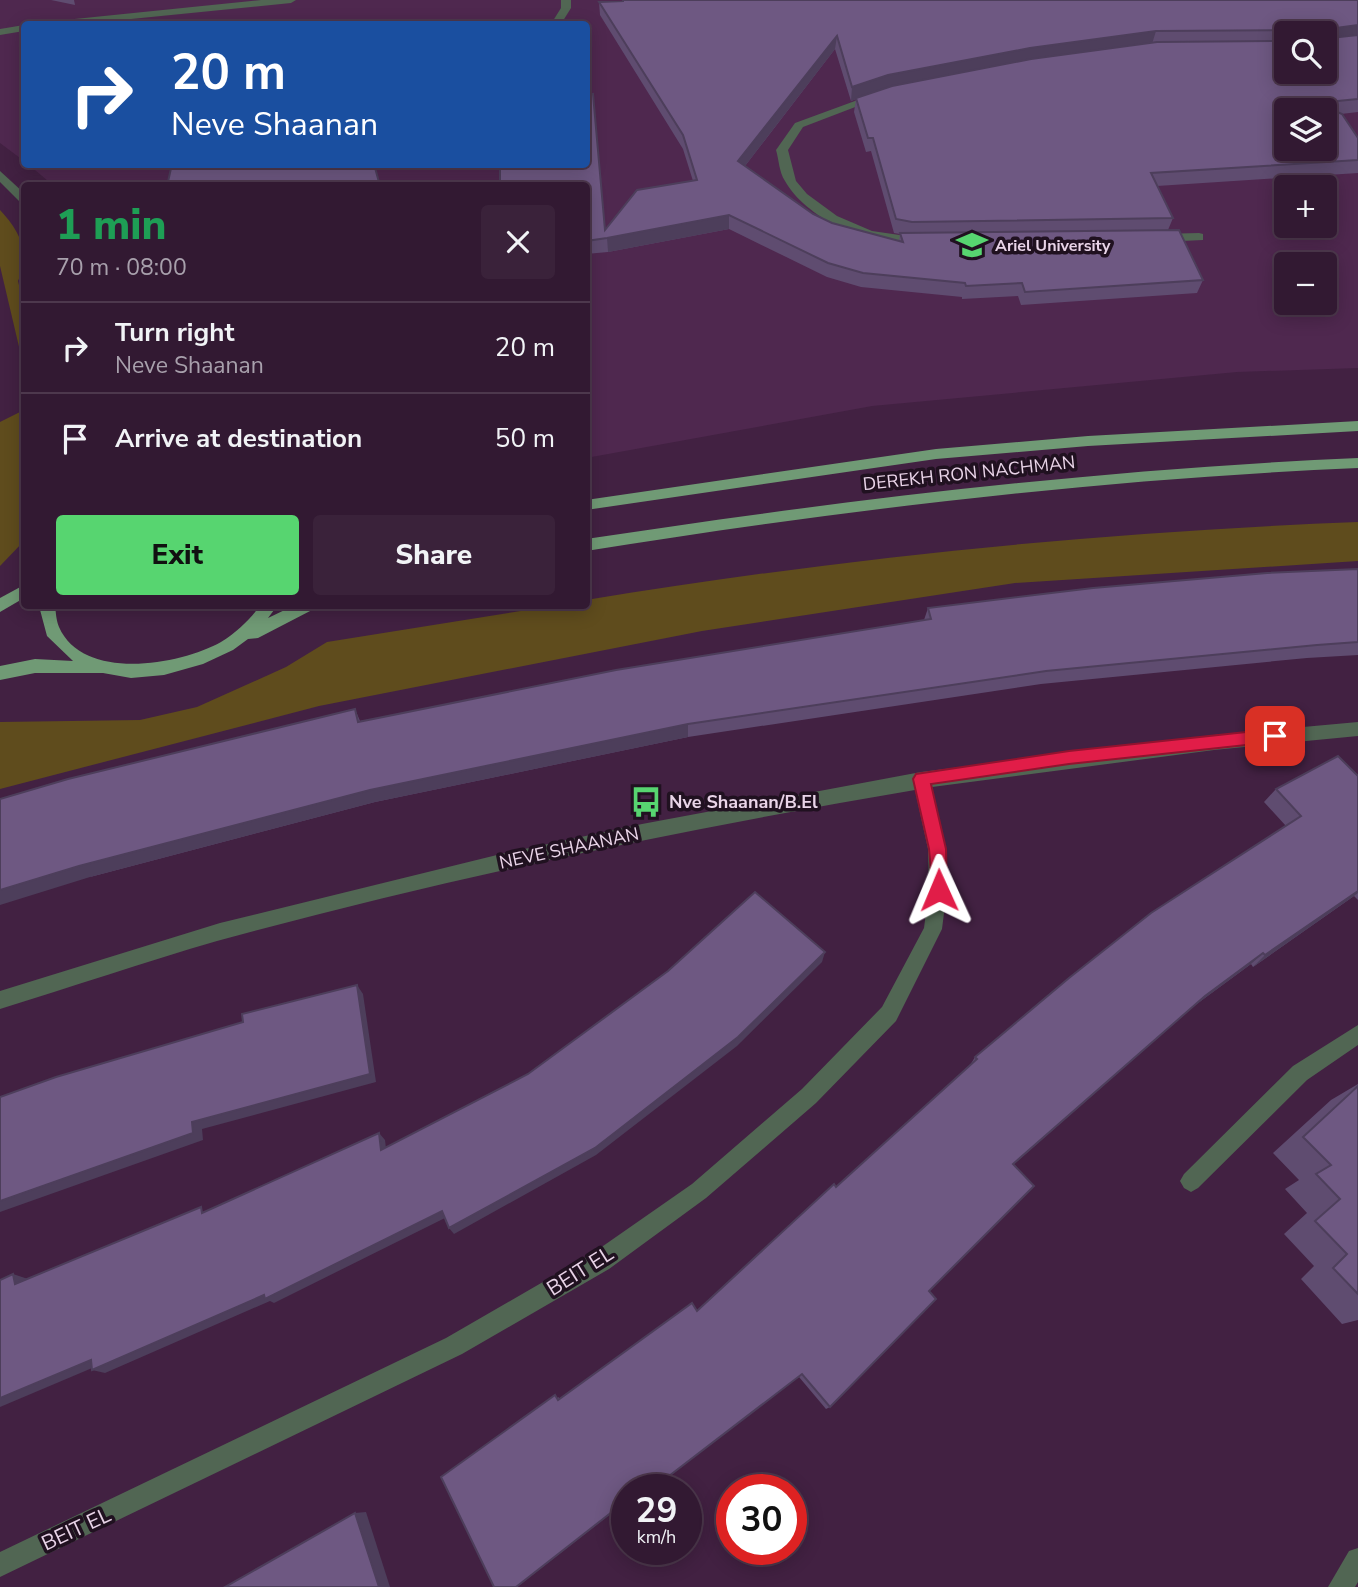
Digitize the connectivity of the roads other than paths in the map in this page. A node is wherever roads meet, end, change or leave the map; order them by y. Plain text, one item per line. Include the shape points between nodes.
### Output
1 (291, 0) edge
2 (566, 0) edge
3 (84, 21) edge
4 (558, 21) edge
5 (21, 28) edge
6 (0, 32) edge
7 (886, 94) edge
8 (0, 175) edge
9 (21, 196) edge
10 (1199, 237) dead end
11 (1144, 238) edge
12 (937, 242) edge
13 (1358, 426) edge
14 (1358, 463) edge
15 (590, 504) edge
16 (590, 544) edge
17 (21, 593) edge
18 (0, 606) edge
19 (48, 609) edge
20 (266, 609) edge
21 (300, 609) edge
22 (215, 653) junction
23 (147, 671) junction
24 (0, 673) edge
25 (1358, 729) edge
26 (921, 779) junction
27 (0, 1000) edge
28 (1358, 1034) edge
29 (1191, 1181) dead end
30 (1358, 1560) edge
31 (0, 1565) edge
32 (1340, 1587) edge

1 - 3 street
2 - 4 street
5 - 6 street
7 - 12 street via 799,125 782,150 790,181 824,213 863,234 909,243
8 - 9 street
10 - 11 street
13 - 15 main road, DEREKH RON NACHMAN via 936,454
14 - 16 main road, DEREKH RON NACHMAN via 1103,477 957,492
17 - 18 main road
19 - 23 main road via 53,631 74,654 106,668
20 - 22 main road via 245,634
21 - 22 main road
22 - 23 main road
23 - 24 main road via 35,666
25 - 26 street, NEVE SHAANAN via 1069,758
26 - 27 street, NEVE SHAANAN via 519,857 218,933
26 - 31 street, BEIT EL via 937,849 937,903 933,929 889,1014 809,1096 699,1191 601,1261 454,1346
28 - 29 street via 1300,1073
30 - 32 street

